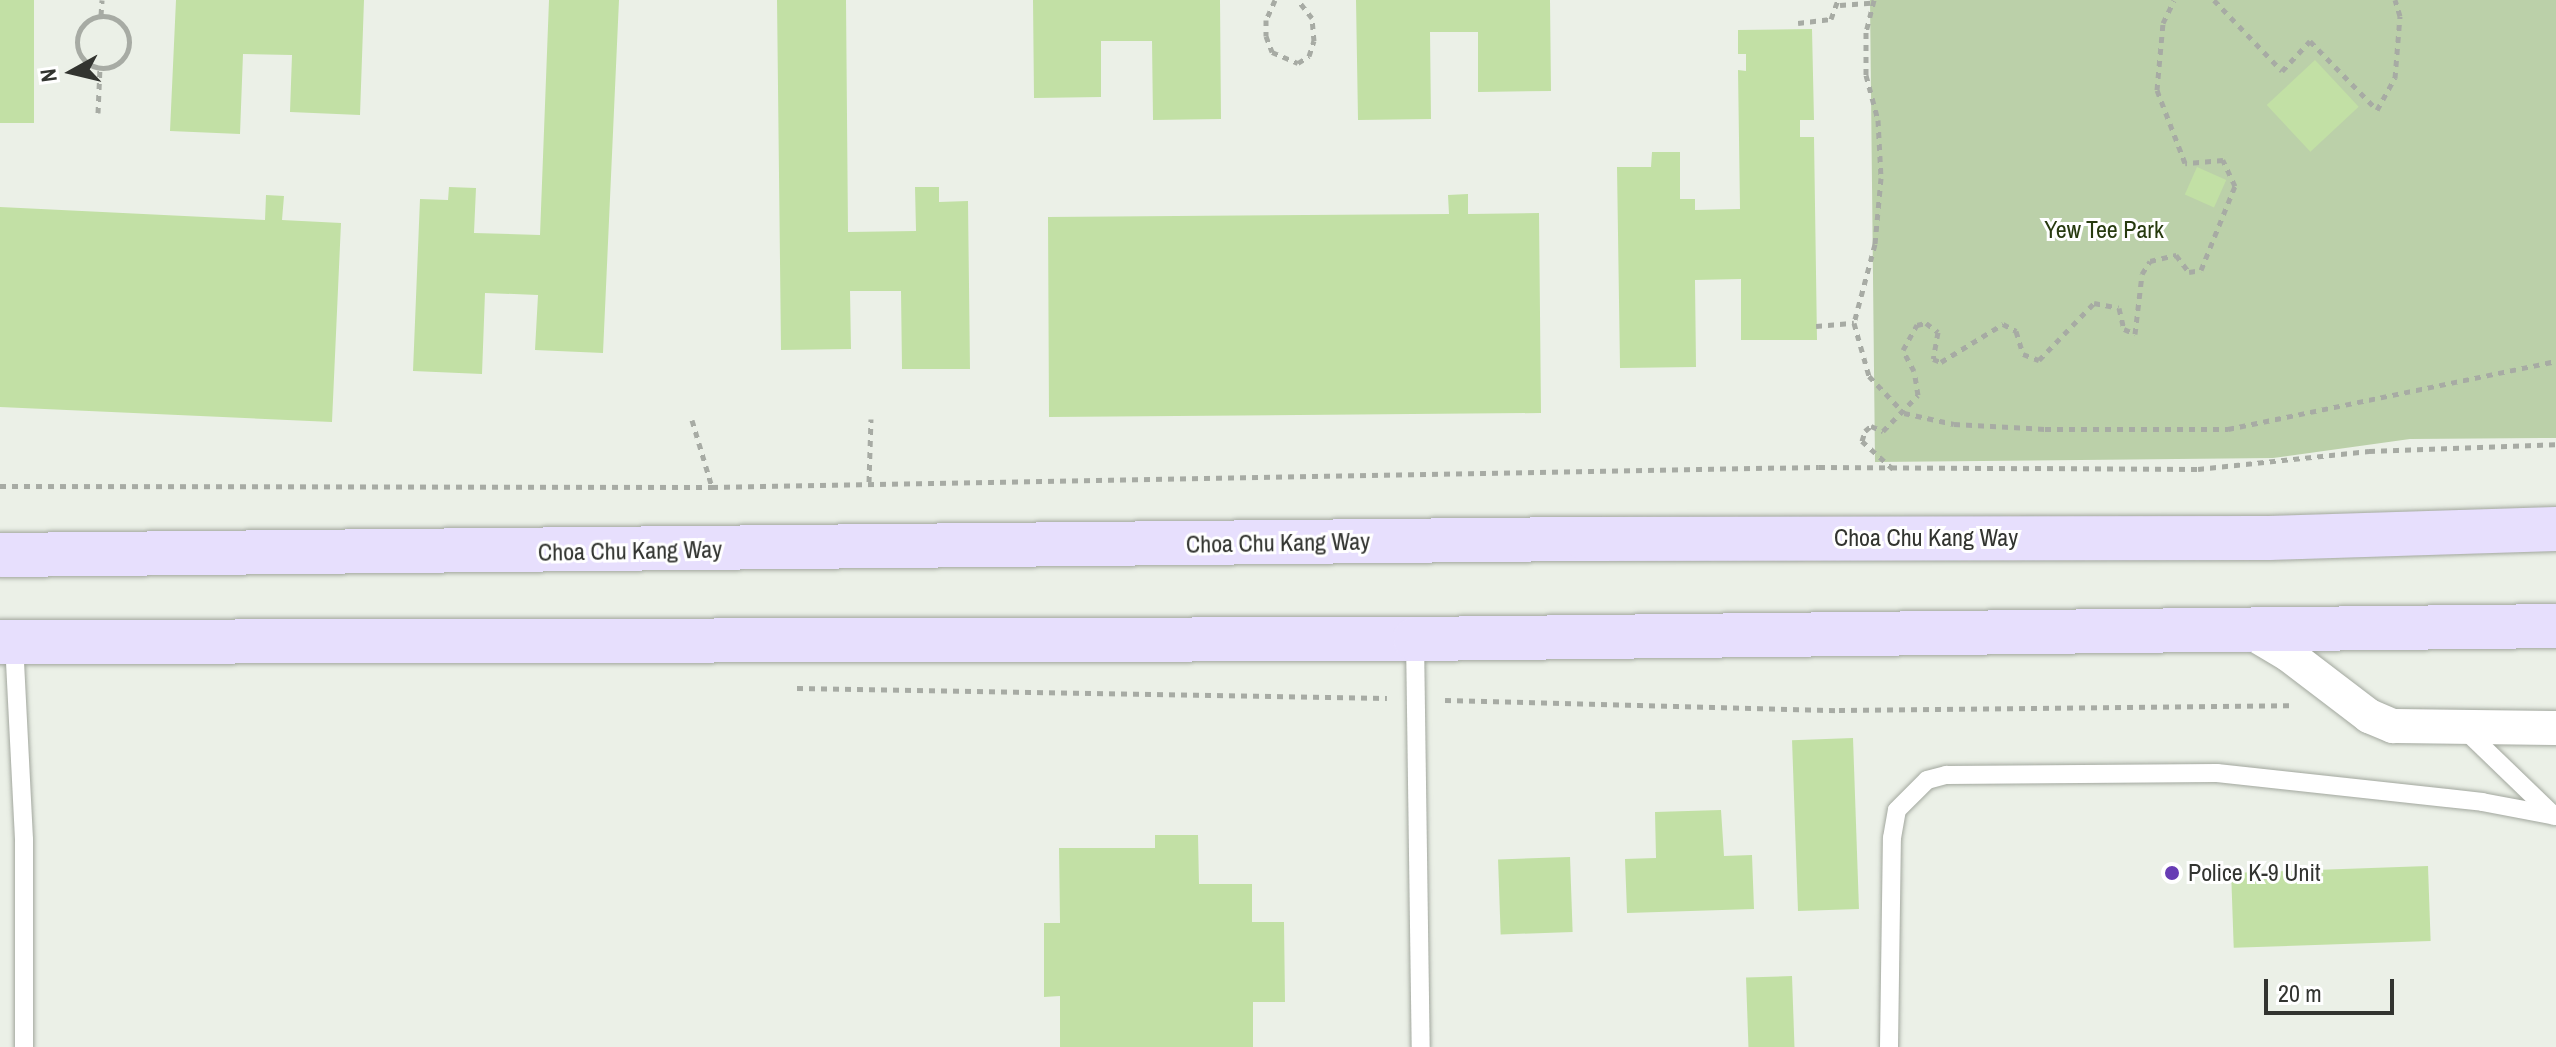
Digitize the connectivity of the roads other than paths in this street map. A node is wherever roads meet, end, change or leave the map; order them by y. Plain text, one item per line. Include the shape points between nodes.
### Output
1 (2556, 509) edge
2 (2488, 528) junction
3 (2556, 529) edge
4 (0, 555) edge
5 (2556, 626) edge
6 (2252, 633) junction
7 (1415, 639) junction
8 (7, 642) edge
9 (2463, 728) junction
10 (2556, 728) edge
11 (2555, 816) edge
12 (24, 1047) edge
13 (1421, 1047) edge
14 (1889, 1047) edge

1 - 2 main road
2 - 3 main road, Choa Chu Kang Way
2 - 4 main road, Choa Chu Kang Way via 2269,538 1586,539
5 - 6 main road
6 - 7 main road
6 - 9 street via 2353,705 2393,726
7 - 8 main road
7 - 13 lane
8 - 12 lane via 24,840
9 - 10 street
9 - 11 lane
11 - 14 lane via 2482,802 2217,773 1946,775 1927,780 1897,810 1892,838

